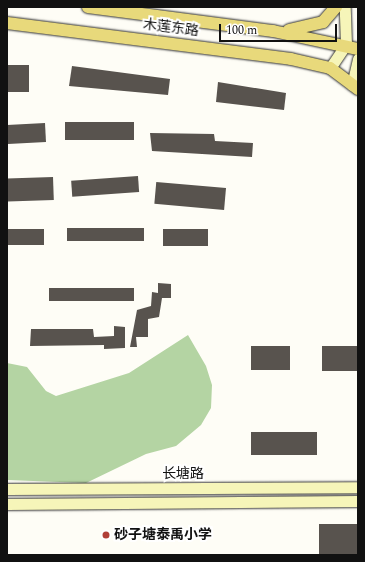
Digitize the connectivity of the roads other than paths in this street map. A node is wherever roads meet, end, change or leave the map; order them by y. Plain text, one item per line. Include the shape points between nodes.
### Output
1 (88, 7) edge
2 (336, 7) edge
3 (345, 7) edge
4 (7, 23) edge
5 (273, 31) junction
6 (346, 44) junction
7 (358, 49) edge
8 (358, 59) edge
9 (330, 68) junction
10 (355, 87) edge
11 (358, 487) edge
12 (7, 489) edge
13 (358, 501) edge
14 (7, 504) edge

1 - 5 main road, 木莲东路
2 - 5 main road via 323,22 303,29
3 - 6 main road
4 - 9 main road, 木莲东路 via 251,53
5 - 6 main road, 木莲东路
6 - 7 main road, 木莲东路
6 - 9 main road
8 - 10 main road
9 - 10 main road
11 - 12 main road, 长塘路
13 - 14 main road, 长塘路

